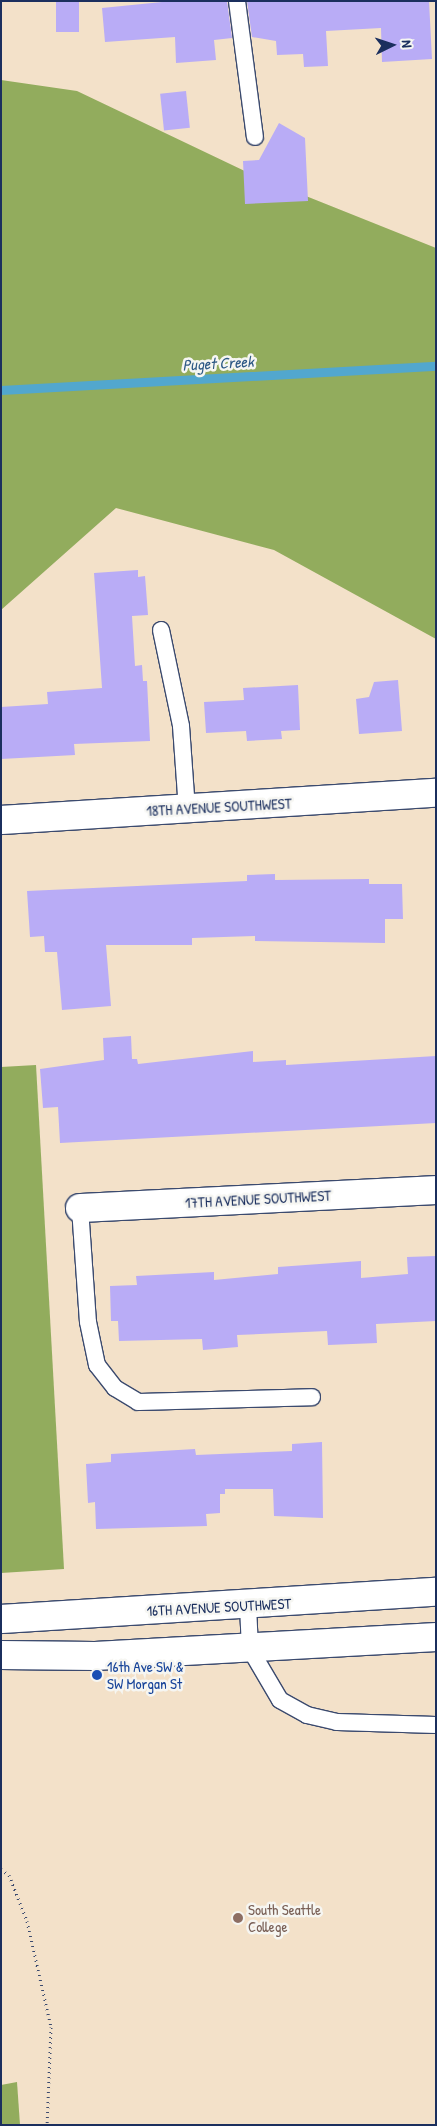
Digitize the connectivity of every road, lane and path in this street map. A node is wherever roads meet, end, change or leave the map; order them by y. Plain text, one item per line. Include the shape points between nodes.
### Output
1 (237, 1) edge
2 (255, 137) dead end
3 (161, 630) dead end
4 (436, 794) edge
5 (187, 809) junction
6 (1, 820) edge
7 (436, 1190) edge
8 (80, 1208) joint
9 (312, 1397) dead end
10 (436, 1592) edge
11 (248, 1606) junction
12 (1, 1619) edge
13 (436, 1638) edge
14 (250, 1649) junction
15 (1, 1655) edge
16 (436, 1725) edge
17 (1, 1869) edge
18 (47, 2125) edge

1 - 2 lane
3 - 5 lane via 181,726
4 - 5 street, 18TH AVENUE SOUTHWEST
5 - 6 street, 18TH AVENUE SOUTHWEST
7 - 8 street, 17TH AVENUE SOUTHWEST
8 - 9 lane via 88,1322 97,1365 115,1388 138,1402
10 - 11 street, 16TH AVENUE SOUTHWEST
11 - 12 street, 16TH AVENUE SOUTHWEST
11 - 14 lane
13 - 14 street
14 - 15 street
14 - 16 lane via 280,1700 307,1716 336,1722
17 - 18 path via 9,1875 27,1921 51,2027

